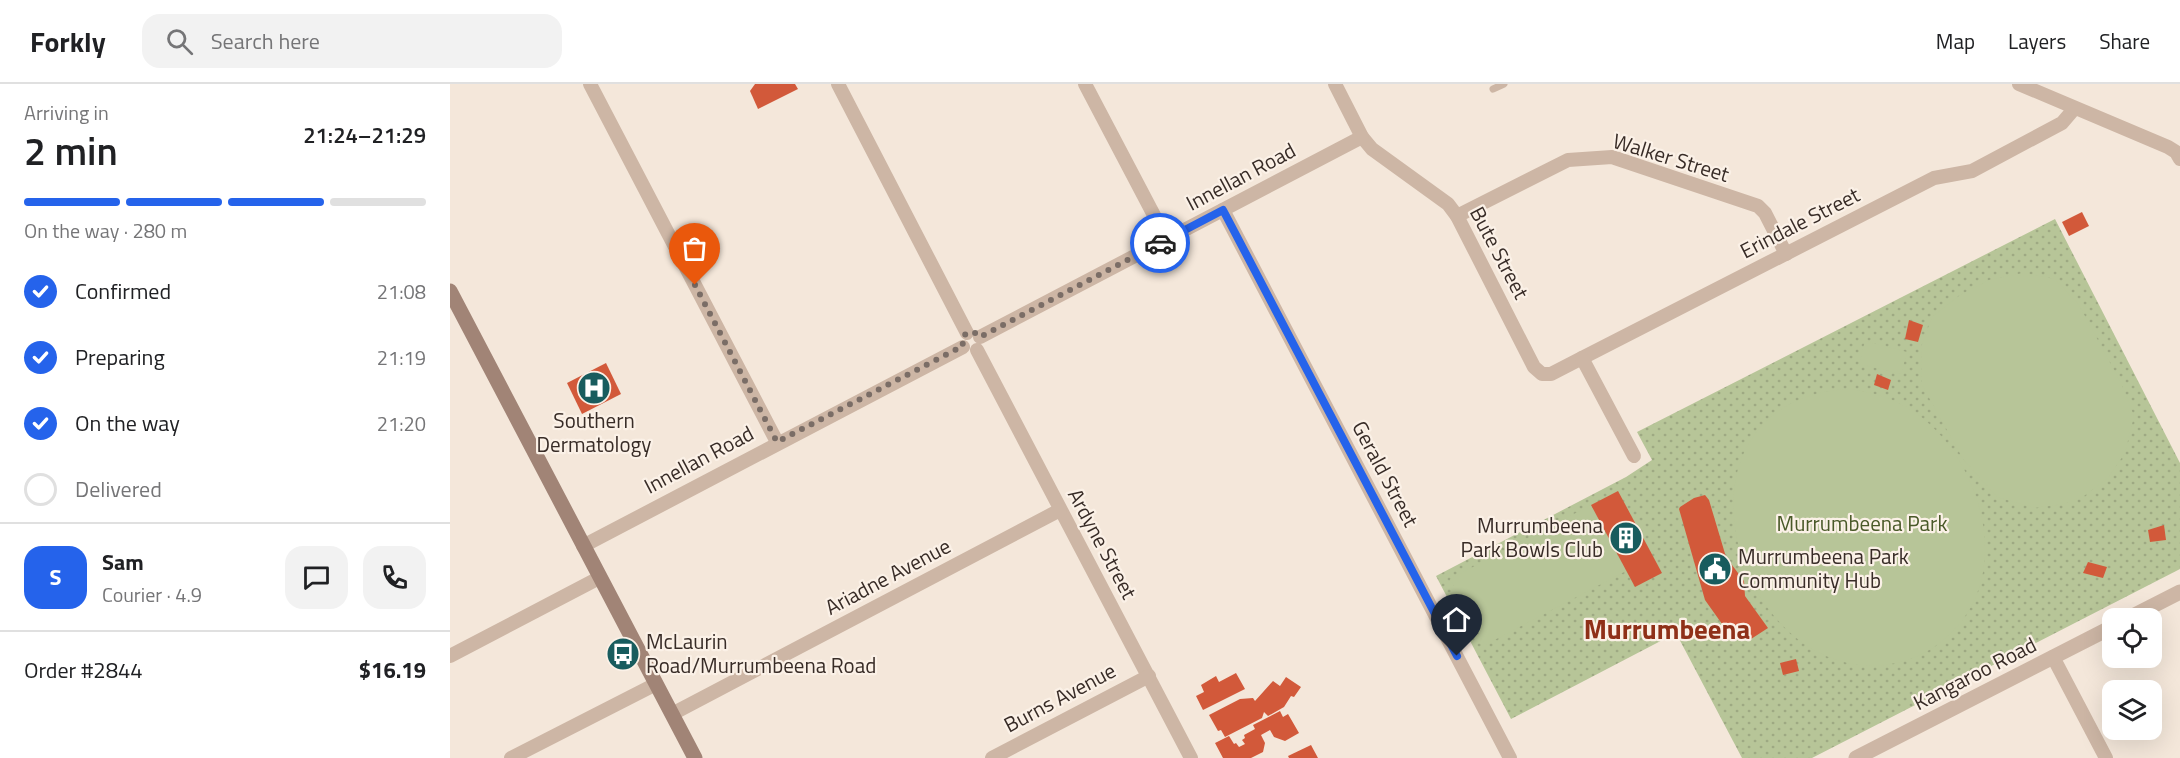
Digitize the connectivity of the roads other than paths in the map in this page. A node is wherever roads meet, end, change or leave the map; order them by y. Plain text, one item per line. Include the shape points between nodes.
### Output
1 (590, 84) edge
2 (838, 84) edge
3 (1085, 84) edge
4 (1335, 84) edge
5 (1504, 84) edge
6 (2019, 84) edge
7 (1493, 89) dead end
8 (2074, 108) junction
9 (1362, 137) junction
10 (2180, 159) edge
11 (1223, 210) junction
12 (1457, 216) junction
13 (1167, 240) junction
14 (1786, 254) junction
15 (450, 291) edge
16 (975, 340) junction
17 (1582, 358) junction
18 (1542, 374) joint
19 (777, 442) junction
20 (1634, 456) dead end
21 (1060, 510) junction
22 (583, 546) junction
23 (599, 578) junction
24 (2180, 592) edge
25 (2149, 608) edge
26 (2102, 632) edge
27 (450, 656) edge
28 (2053, 657) junction
29 (1149, 676) junction
30 (656, 684) junction
31 (672, 714) junction
32 (1866, 756) edge
33 (511, 758) edge
34 (695, 758) edge
35 (992, 758) edge
36 (1191, 758) edge
37 (1510, 758) edge
38 (2106, 758) edge

1 - 19 street
2 - 16 street, Ardyne Street
3 - 13 street
4 - 9 street, Bute Street
5 - 7 lane
6 - 8 street
8 - 10 street via 2168,147
8 - 14 street, Erindale Street via 2062,123 1972,171 1934,178
9 - 11 street, Innellan Road
9 - 12 street, Bute Street via 1372,149 1448,204
11 - 13 street, Innellan Road
11 - 37 street, Gerald Street
12 - 14 street, Walker Street via 1568,160 1612,158 1758,206
12 - 18 street, Bute Street via 1534,367
13 - 16 street, Innellan Road
14 - 17 street, Erindale Street
15 - 22 main road
16 - 19 street, Innellan Road via 968,351 963,346
16 - 21 street, Ardyne Street
17 - 18 street, Erindale Street via 1551,374
17 - 20 street
19 - 22 street, Innellan Road
21 - 29 street, Ardyne Street
21 - 31 street, Ariadne Avenue
22 - 23 main road
23 - 27 street
23 - 30 main road
24 - 25 street
26 - 28 street, Kangaroo Road
28 - 32 street, Kangaroo Road
28 - 38 street
29 - 35 street, Burns Avenue
29 - 36 street, Ardyne Street
30 - 31 main road
30 - 33 street
31 - 34 main road

